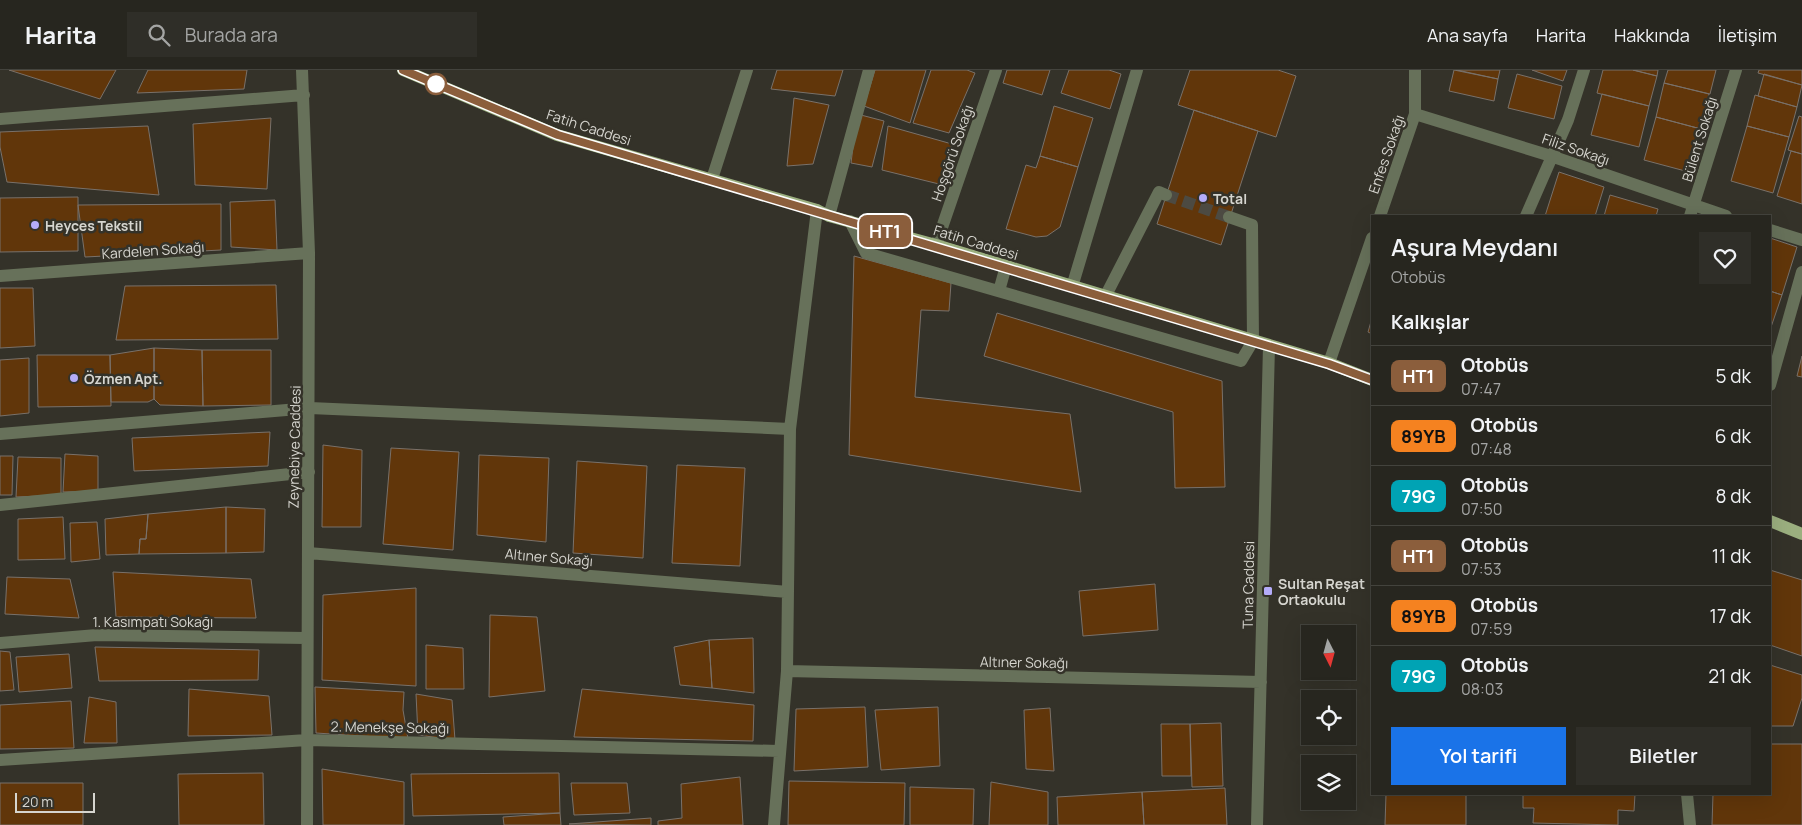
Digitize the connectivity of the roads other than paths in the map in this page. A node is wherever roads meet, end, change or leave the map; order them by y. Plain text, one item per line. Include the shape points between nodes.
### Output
1 (302, 70) edge
2 (404, 70) edge
3 (747, 70) edge
4 (869, 70) edge
5 (996, 70) edge
6 (1137, 70) edge
7 (1414, 70) edge
8 (1584, 70) edge
9 (1736, 70) edge
10 (304, 95) junction
11 (1415, 114) junction
12 (0, 119) edge
13 (1551, 156) junction
14 (712, 180) junction
15 (1166, 195) dead end
16 (1692, 211) edge
17 (823, 213) junction
18 (1380, 215) edge
19 (1526, 215) edge
20 (1719, 215) edge
21 (1229, 217) tunnel mouth
22 (850, 222) junction
23 (1771, 230) edge
24 (1802, 240) edge
25 (1371, 241) edge
26 (936, 245) junction
27 (309, 253) junction
28 (1006, 266) junction
29 (1802, 272) edge
30 (0, 276) edge
31 (1072, 287) junction
32 (999, 291) junction
33 (1105, 297) junction
34 (1254, 341) junction
35 (1269, 346) junction
36 (1329, 364) junction
37 (1371, 380) edge
38 (1771, 381) edge
39 (310, 408) junction
40 (790, 429) junction
41 (0, 434) edge
42 (309, 472) junction
43 (0, 505) edge
44 (1771, 521) edge
45 (1802, 534) edge
46 (308, 553) junction
47 (788, 592) junction
48 (306, 638) junction
49 (0, 643) edge
50 (787, 671) junction
51 (1261, 682) junction
52 (307, 740) junction
53 (779, 751) junction
54 (0, 760) edge
55 (1687, 795) edge
56 (307, 825) edge
57 (774, 825) edge
58 (1257, 825) edge
59 (1690, 825) edge

1 - 10 street, Zeynebiye Caddesi
2 - 14 main road, Fatih Caddesi via 558,135
3 - 14 street
4 - 17 street
5 - 26 street, Hoşgörü Sokağı
6 - 31 street
7 - 11 street, Enfes Sokağı
8 - 13 street via 1568,120
9 - 16 street, Bülent Sokağı
10 - 12 street
10 - 27 street, Zeynebiye Caddesi
11 - 13 street, Filiz Sokağı
11 - 18 street, Enfes Sokağı
13 - 16 street, Filiz Sokağı
13 - 19 street
14 - 17 main road, Fatih Caddesi
15 - 33 street via 1159,192
16 - 20 street, Filiz Sokağı
17 - 22 main road, Fatih Caddesi
17 - 40 street
21 - 34 street via 1252,225
22 - 26 main road, Fatih Caddesi
22 - 32 street via 866,253
23 - 24 street
25 - 36 street
26 - 28 main road, Fatih Caddesi
27 - 30 street, Kardelen Sokağı
27 - 39 street, Zeynebiye Caddesi
28 - 31 main road, Fatih Caddesi
28 - 32 street
29 - 38 street
31 - 33 main road, Fatih Caddesi
32 - 34 street via 1241,361
33 - 34 main road, Fatih Caddesi
34 - 35 main road, Fatih Caddesi
35 - 36 main road, Fatih Caddesi
35 - 51 street, Tuna Caddesi
36 - 37 main road, Fatih Caddesi
39 - 40 street
39 - 41 street
39 - 42 street, Zeynebiye Caddesi
40 - 47 street
42 - 43 street
42 - 46 street, Zeynebiye Caddesi
44 - 45 main road
46 - 47 street, Altıner Sokağı
46 - 48 street, Zeynebiye Caddesi
47 - 50 street
48 - 49 street, 1. Kasımpatı Sokağı via 97,635
48 - 52 street, Zeynebiye Caddesi
50 - 51 street, Altıner Sokağı
50 - 53 street
51 - 58 street, Tuna Caddesi
52 - 53 street, 2. Menekşe Sokağı
52 - 54 street, 2. Menekşe Sokağı
52 - 56 street, Zeynebiye Caddesi
53 - 57 street
55 - 59 street

